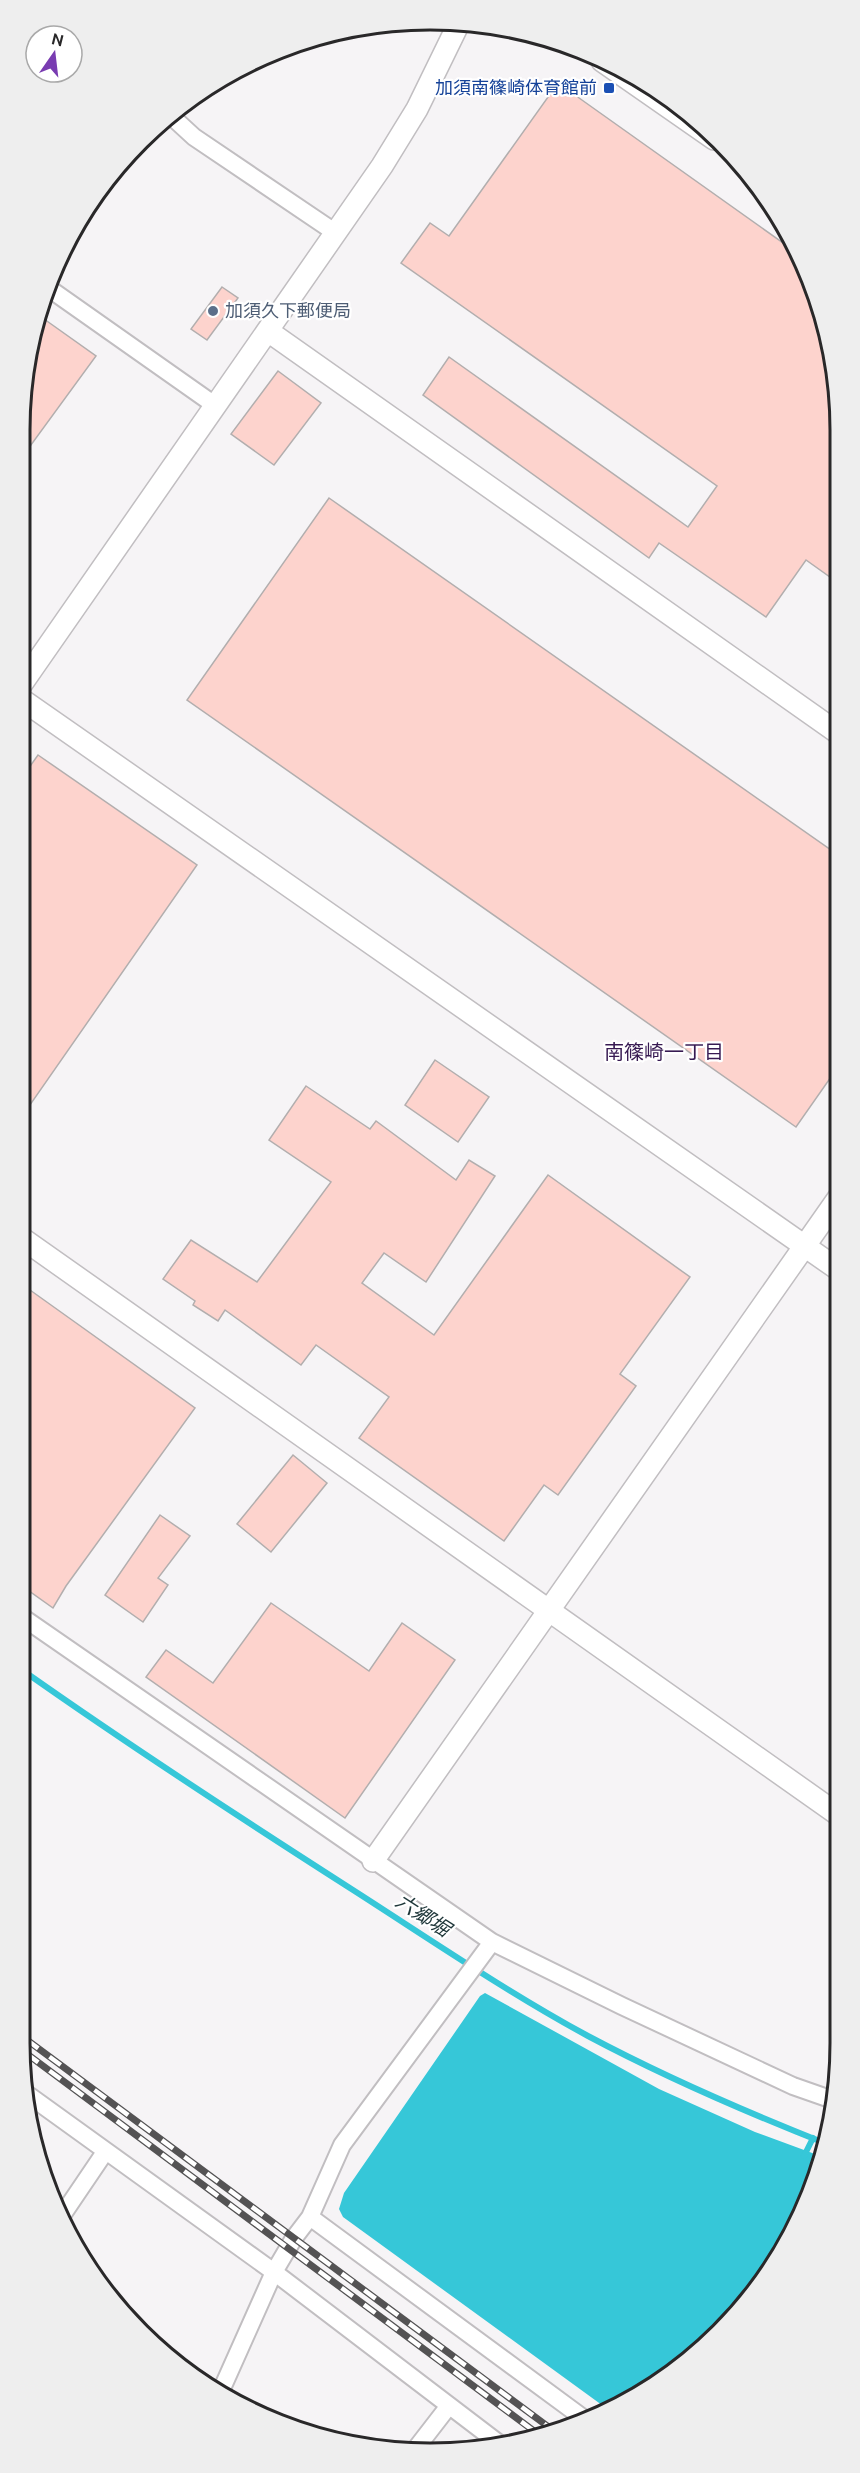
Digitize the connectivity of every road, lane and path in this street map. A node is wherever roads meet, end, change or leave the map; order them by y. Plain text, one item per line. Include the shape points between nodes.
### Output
1 (455, 31) edge
2 (176, 121) edge
3 (336, 233) junction
4 (54, 292) edge
5 (268, 331) junction
6 (216, 406) junction
7 (30, 672) edge
8 (30, 705) edge
9 (830, 727) edge
10 (830, 1210) edge
11 (30, 1244) edge
12 (805, 1246) junction
13 (830, 1264) edge
14 (549, 1611) junction
15 (30, 1622) edge
16 (830, 1809) edge
17 (373, 1861) junction
18 (492, 1942) junction
19 (826, 2098) edge
20 (34, 2099) edge
21 (105, 2152) junction
22 (67, 2210) edge
23 (310, 2217) junction
24 (274, 2272) junction
25 (223, 2385) edge
26 (448, 2407) junction
27 (579, 2415) edge
28 (491, 2438) edge
29 (420, 2443) edge

1 - 3 street via 417,109
2 - 3 street via 194,137
3 - 5 street
4 - 6 street
5 - 6 street
5 - 9 street
6 - 7 street
8 - 12 street
10 - 12 street
11 - 14 street
12 - 13 street
12 - 14 street
14 - 16 street
14 - 17 street
15 - 17 street
17 - 18 street
18 - 19 street via 622,2006
18 - 23 street via 342,2145
20 - 21 street
21 - 22 street
21 - 24 street
23 - 24 street
23 - 27 street
24 - 25 street
24 - 26 street
26 - 28 street
26 - 29 street

